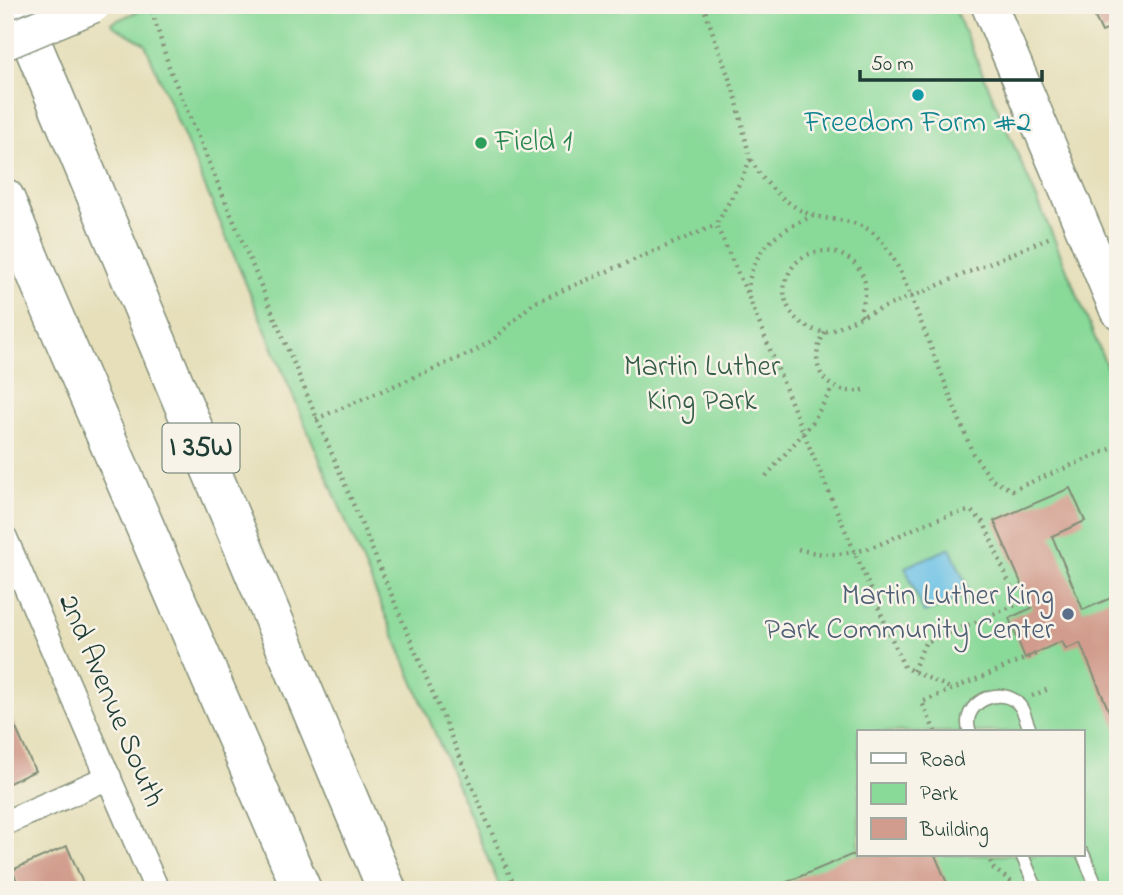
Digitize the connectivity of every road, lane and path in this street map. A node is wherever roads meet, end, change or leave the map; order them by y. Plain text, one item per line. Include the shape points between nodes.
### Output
1 (16, 5) edge
2 (35, 5) edge
3 (93, 5) edge
4 (150, 5) edge
5 (703, 5) edge
6 (989, 5) edge
7 (5, 18) edge
8 (5, 42) edge
9 (750, 159) junction
10 (5, 198) edge
11 (814, 216) junction
12 (716, 225) junction
13 (1053, 236) dead end
14 (748, 295) junction
15 (911, 297) junction
16 (1118, 311) edge
17 (862, 316) junction
18 (825, 332) junction
19 (833, 387) junction
20 (864, 390) dead end
21 (316, 419) junction
22 (803, 432) junction
23 (1118, 446) edge
24 (766, 476) dead end
25 (5, 538) edge
26 (798, 549) dead end
27 (857, 553) junction
28 (1029, 602) dead end
29 (1018, 604) junction
30 (1037, 654) dead end
31 (913, 671) junction
32 (952, 689) junction
33 (934, 730) edge
34 (969, 730) edge
35 (1030, 730) edge
36 (109, 778) junction
37 (5, 823) edge
38 (988, 856) edge
39 (1022, 856) edge
40 (1084, 856) edge
41 (1020, 888) edge
42 (157, 890) edge
43 (302, 890) edge
44 (387, 890) edge
45 (516, 890) edge
46 (1037, 890) edge
47 (1098, 890) edge

1 - 44 highway, I 35W
2 - 7 main road
3 - 8 main road, bridge
4 - 21 path via 170,70
5 - 9 path via 736,98
6 - 16 main road
9 - 11 path via 779,195
9 - 12 path
10 - 43 highway, I 35W
11 - 14 path via 770,241 753,268
11 - 15 path via 871,231 885,245
12 - 14 path
12 - 21 path via 533,303 494,340 473,352
13 - 15 path
14 - 22 path
15 - 17 path
15 - 23 path via 973,454 992,481 1012,489
17 - 18 path
17 - 18 path via 865,285 856,265 838,252 811,253 790,272 784,296 795,318
18 - 19 path via 819,341 818,369
19 - 20 path
19 - 22 path
21 - 45 path
22 - 24 path
22 - 27 path
25 - 36 street, 2nd Avenue South
26 - 27 path via 818,554
27 - 29 path via 949,514 971,512 984,523
27 - 31 path via 904,667
28 - 29 path
29 - 31 path via 925,643
30 - 32 path
31 - 32 path
32 - 33 path via 922,702
34 - 35 lane via 973,707 985,698 1004,696 1019,705
36 - 37 street
36 - 42 street, 2nd Avenue South
38 - 41 path via 994,869
39 - 46 lane
40 - 47 lane

